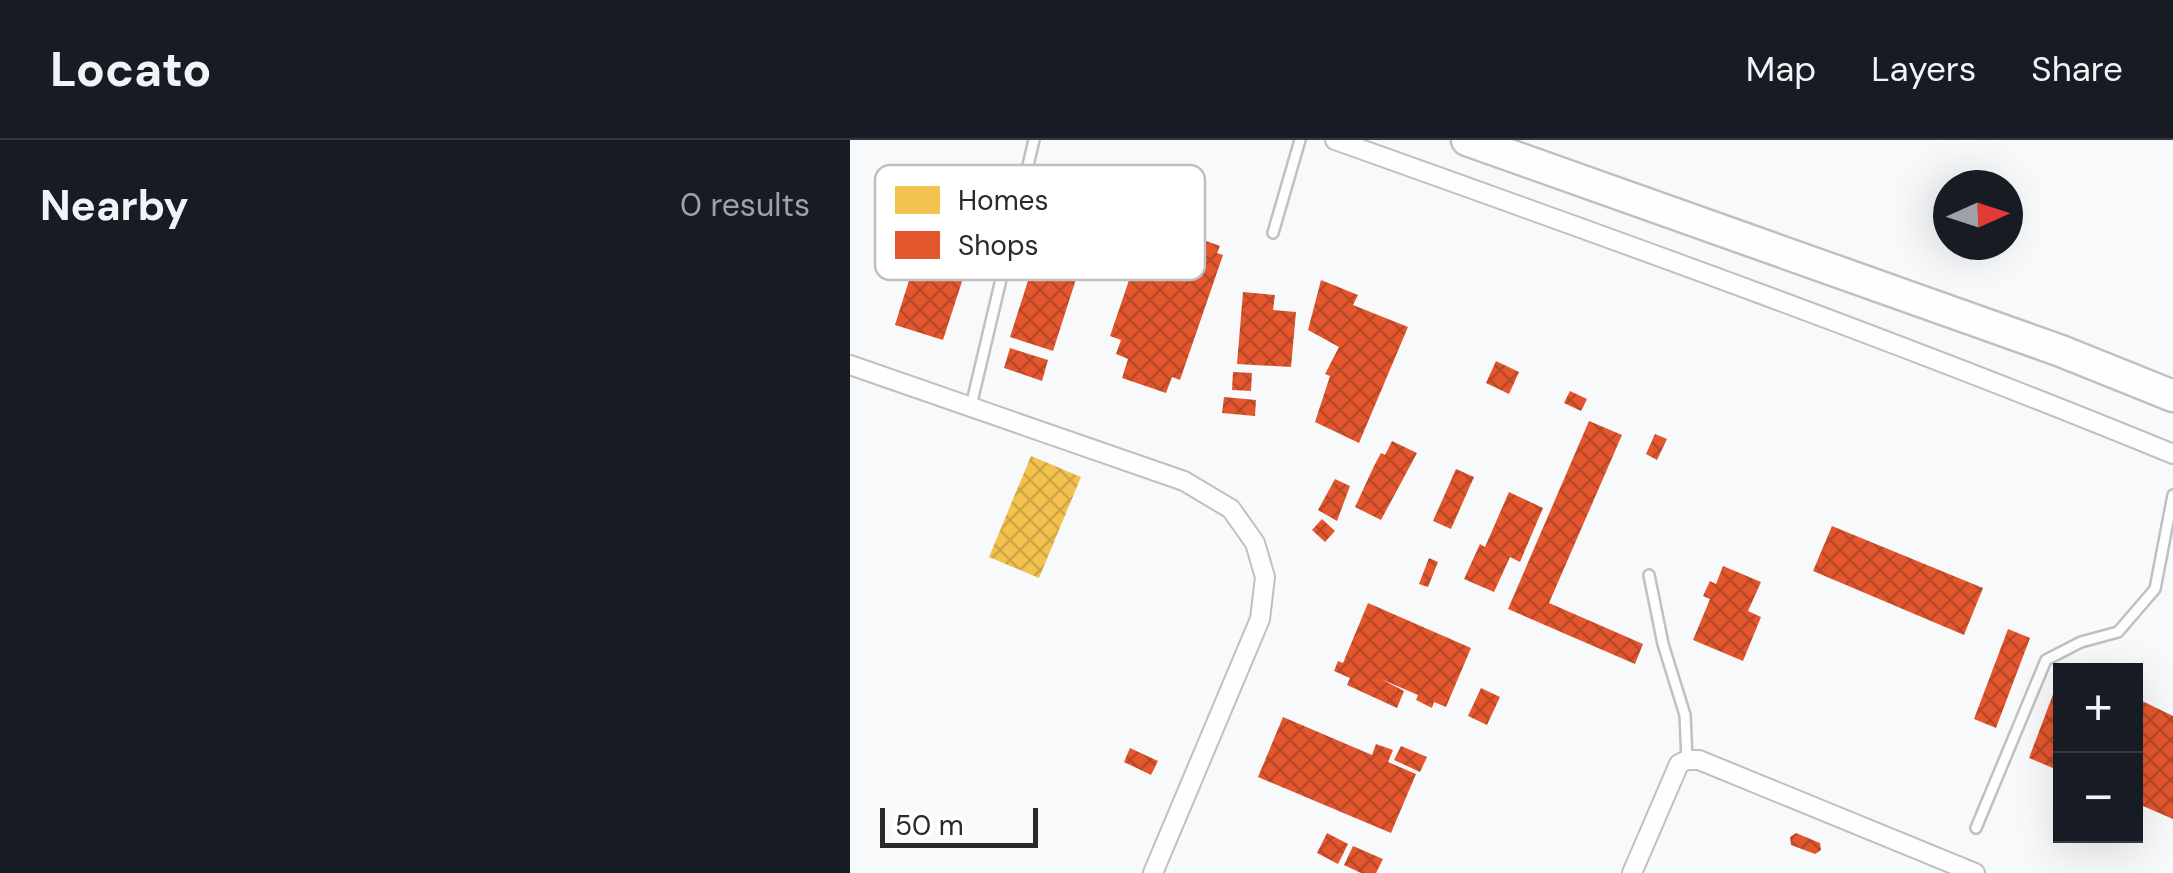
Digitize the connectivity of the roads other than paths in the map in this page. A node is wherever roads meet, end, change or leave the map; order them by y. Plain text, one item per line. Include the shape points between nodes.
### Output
1 (1034, 140) edge
2 (1300, 140) edge
3 (1335, 140) edge
4 (1468, 140) edge
5 (1028, 165) edge
6 (1273, 233) dead end
7 (1001, 280) edge
8 (850, 365) edge
9 (2173, 396) edge
10 (971, 406) junction
11 (2173, 454) edge
12 (2173, 494) edge
13 (1649, 576) dead end
14 (1687, 760) junction
15 (1976, 828) dead end
16 (1153, 873) edge
17 (1632, 873) edge
18 (1975, 873) edge

1 - 5 lane
2 - 6 lane
3 - 11 street via 1651,252
4 - 9 highway
7 - 10 lane
8 - 10 street
10 - 16 street via 1184,481 1231,509 1255,543 1265,578 1260,619
12 - 15 lane via 2155,589 2118,632 2046,660
13 - 14 lane via 1685,715
14 - 17 street via 1679,764
14 - 18 street

